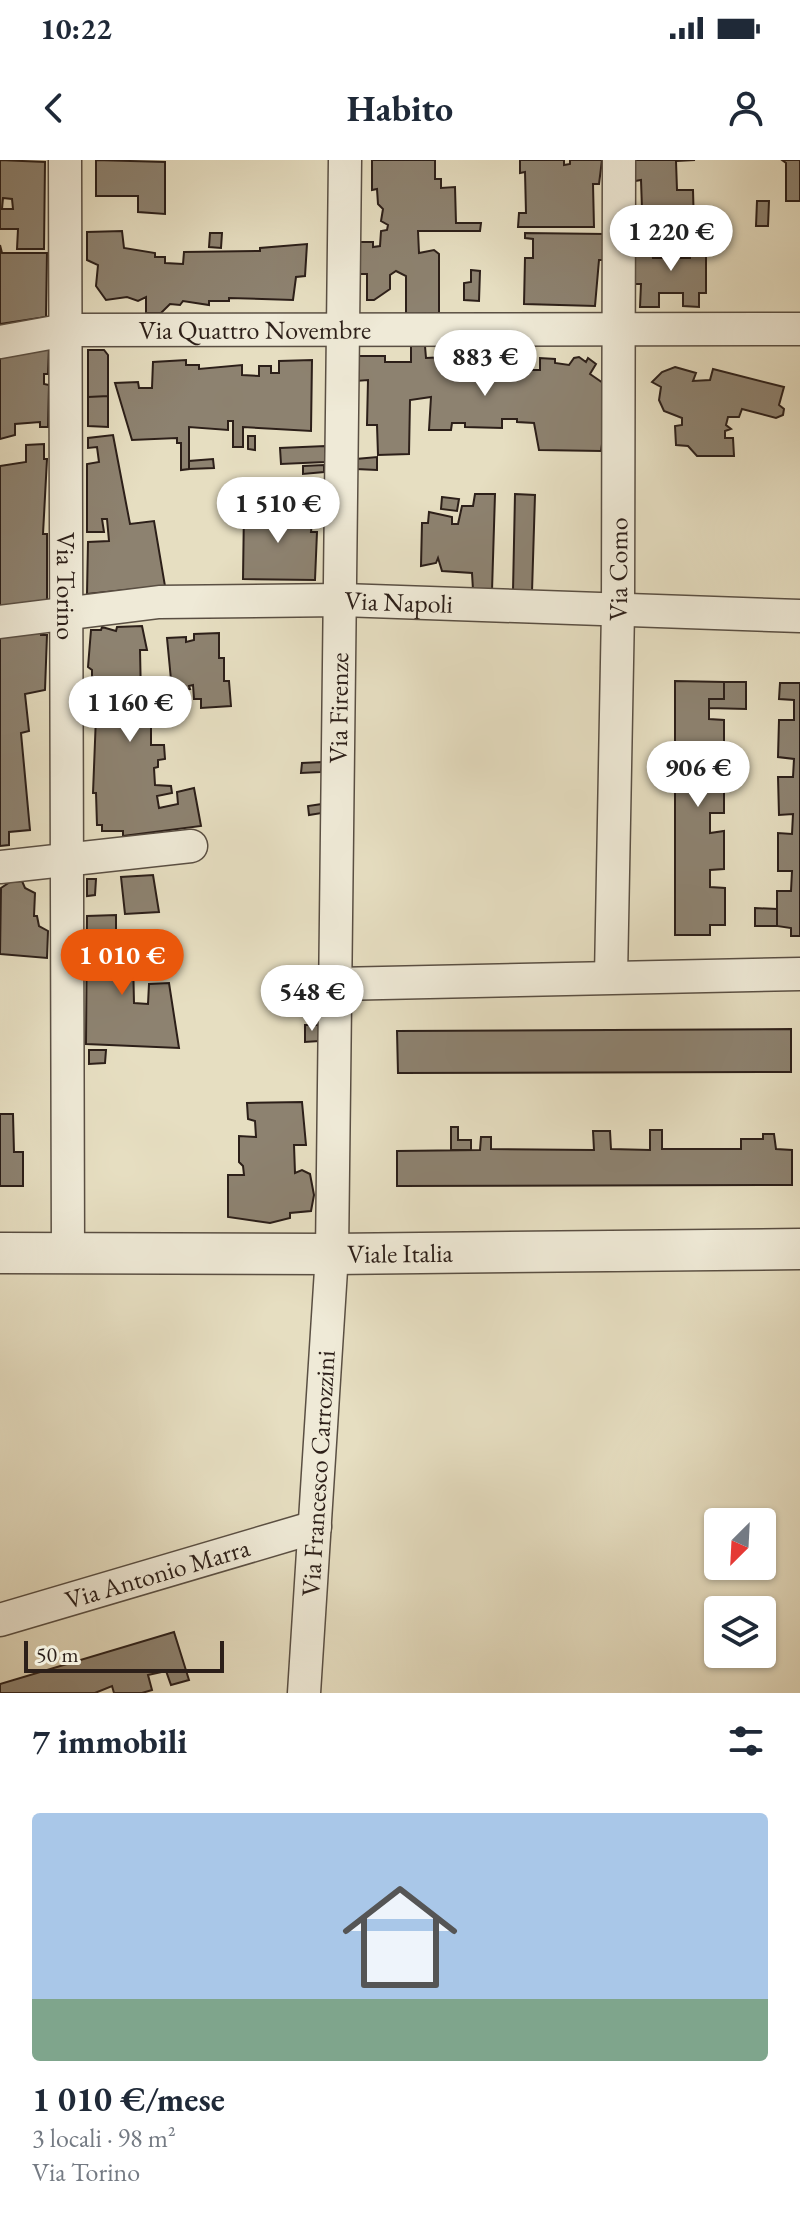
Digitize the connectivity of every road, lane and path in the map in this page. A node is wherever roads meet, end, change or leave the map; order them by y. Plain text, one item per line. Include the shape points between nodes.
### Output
1 (65, 160) edge
2 (345, 160) edge
3 (619, 160) edge
4 (619, 326) junction
5 (344, 329) junction
6 (800, 329) edge
7 (66, 330) junction
8 (0, 342) edge
9 (342, 600) junction
10 (618, 610) junction
11 (67, 613) junction
12 (800, 616) edge
13 (0, 622) edge
14 (191, 846) dead end
15 (68, 860) junction
16 (0, 867) edge
17 (800, 974) edge
18 (611, 977) junction
19 (336, 984) junction
20 (800, 1249) edge
21 (0, 1253) edge
22 (68, 1253) junction
23 (332, 1254) junction
24 (315, 1527) junction
25 (0, 1620) edge
26 (304, 1693) edge

1 - 7 street, Via Torino
2 - 5 street, Via Firenze
3 - 4 street, Via Como
4 - 5 street, Via Quattro Novembre
4 - 6 street, Via Quattro Novembre
4 - 10 street, Via Como
5 - 7 street, Via Quattro Novembre
5 - 9 street, Via Firenze
7 - 8 street, Via Quattro Novembre
7 - 11 street, Via Torino
9 - 10 street, Via Napoli
9 - 11 street, Via Napoli via 159,602
9 - 19 street, Via Firenze
10 - 12 street, Via Napoli
10 - 18 street, Via Como
11 - 13 street, Via Napoli
11 - 15 street, Via Torino
14 - 15 street
15 - 16 street
15 - 22 street, Via Torino
17 - 18 street
18 - 19 street
19 - 23 street, Via Firenze
20 - 23 street, Viale Italia
21 - 22 street, Viale Italia
22 - 23 street, Viale Italia
23 - 24 street, Via Francesco Carrozzini
24 - 25 street, Via Antonio Marra
24 - 26 street, Via Francesco Carrozzini

